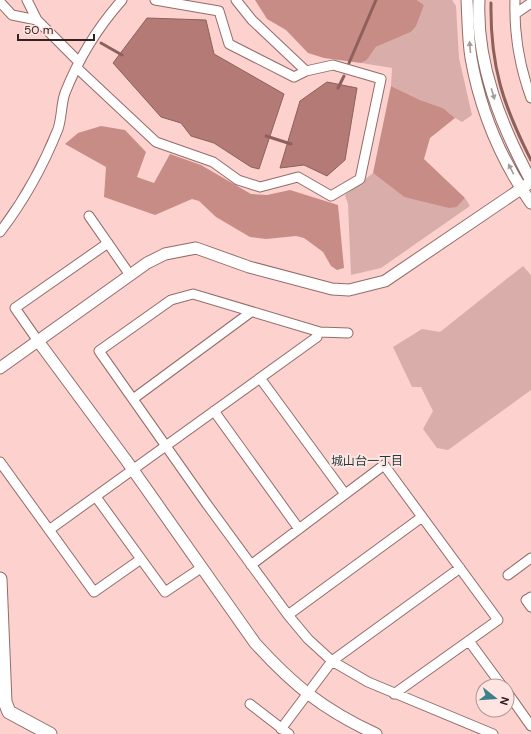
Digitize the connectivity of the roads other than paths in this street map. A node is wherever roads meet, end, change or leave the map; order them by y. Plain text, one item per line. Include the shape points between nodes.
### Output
1 (27, 0) edge
2 (122, 0) edge
3 (155, 0) edge
4 (236, 0) edge
5 (467, 0) edge
6 (479, 0) edge
7 (515, 0) edge
8 (0, 2) edge
9 (531, 3) edge
10 (515, 14) junction
11 (37, 20) junction
12 (78, 65) junction
13 (306, 71) junction
14 (531, 71) edge
15 (523, 76) junction
16 (531, 98) edge
17 (531, 181) edge
18 (521, 188) junction
19 (531, 203) edge
20 (89, 216) dead end
21 (0, 232) edge
22 (108, 243) junction
23 (130, 275) junction
24 (251, 312) junction
25 (348, 333) dead end
26 (317, 337) dead end
27 (38, 342) junction
28 (0, 368) edge
29 (260, 378) junction
30 (133, 399) junction
31 (214, 411) junction
32 (166, 446) junction
33 (0, 462) edge
34 (133, 470) junction
35 (345, 494) junction
36 (96, 497) junction
37 (422, 517) junction
38 (299, 529) junction
39 (49, 530) junction
40 (531, 558) edge
41 (141, 559) junction
42 (251, 565) junction
43 (202, 568) junction
44 (460, 568) junction
45 (508, 575) dead end
46 (0, 580) edge
47 (531, 596) edge
48 (531, 607) edge
49 (288, 615) junction
50 (469, 641) junction
51 (332, 661) junction
52 (496, 678) edge
53 (307, 694) junction
54 (394, 694) junction
55 (515, 703) edge
56 (250, 704) dead end
57 (4, 712) edge
58 (531, 726) edge
59 (285, 731) edge
60 (50, 734) edge
61 (376, 734) edge
62 (493, 734) edge

1 - 11 street
2 - 12 street via 109,14
3 - 13 street via 219,11 229,44 294,77
4 - 13 street via 252,20
18 -> 5 street via 490,130 471,57
6 -> 17 street via 481,45 491,90 505,130
7 - 10 street
8 - 11 street via 12,15
9 - 10 street
10 - 15 street
11 - 12 street
12 - 13 street via 156,142 213,162 238,180 260,188 298,177 331,196 360,179 381,79 333,65
12 - 21 street via 64,94 58,127 43,161
14 - 15 street
15 - 16 street
17 - 18 street
18 - 19 street
18 - 23 street via 385,281 350,290 332,289 249,267 196,248 165,254
20 - 22 street
22 - 23 street
22 - 27 street via 15,308
23 - 27 street
24 - 25 street via 320,332
24 - 30 street
24 - 30 street via 193,294 171,300 99,351
26 - 29 street
27 - 28 street
27 - 34 street
29 - 31 street
29 - 35 street
30 - 32 street
31 - 32 street
31 - 38 street
32 - 34 street
32 - 42 street
33 - 39 street
34 - 36 street
34 - 43 street
35 - 37 street via 384,465
35 - 38 street
36 - 39 street
36 - 41 street
37 - 44 street
37 - 49 street
38 - 42 street
39 - 41 street via 94,592
40 - 45 street
41 - 43 street via 165,592
42 - 49 street
43 - 53 street via 256,644 280,671
44 - 50 street via 498,620
44 - 51 street
46 - 57 main road
47 - 48 street via 526,600
49 - 51 street via 308,639
50 - 52 street
50 - 54 street
51 - 53 street
51 - 54 street
53 - 59 street
53 - 61 street via 345,720
54 - 62 street
55 - 58 street
56 - 59 street
57 - 60 main road

